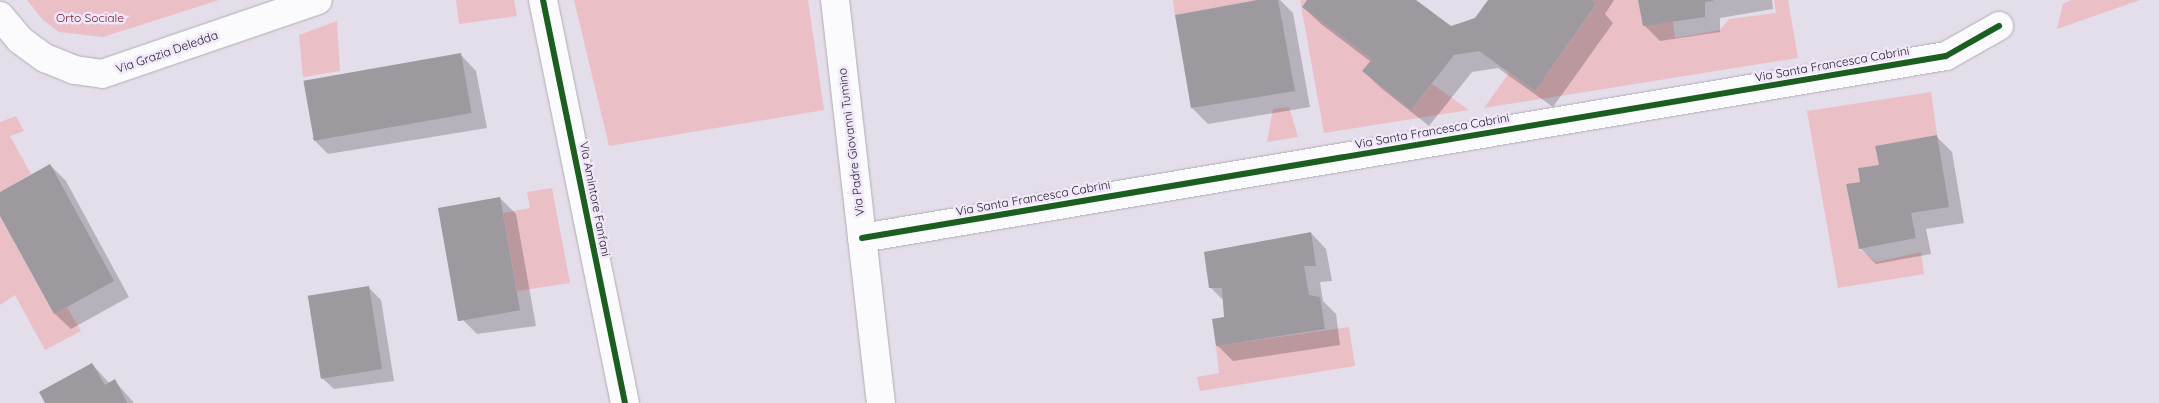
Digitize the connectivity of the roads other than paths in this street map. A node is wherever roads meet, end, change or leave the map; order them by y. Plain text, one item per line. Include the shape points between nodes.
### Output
1 (318, 0) edge
2 (543, 0) edge
3 (835, 0) edge
4 (0, 16) edge
5 (1999, 26) dead end
6 (862, 238) junction
7 (625, 403) edge
8 (881, 403) edge

1 - 4 street, Via Grazia Deledda via 102,74 75,70 45,58 20,40
2 - 7 street, Via Amintore Fanfani
3 - 6 street, Via Padre Giovanni Tumino
5 - 6 street, Via Santa Francesca Cabrini via 1946,56
6 - 8 street, Via Padre Giovanni Tumino

